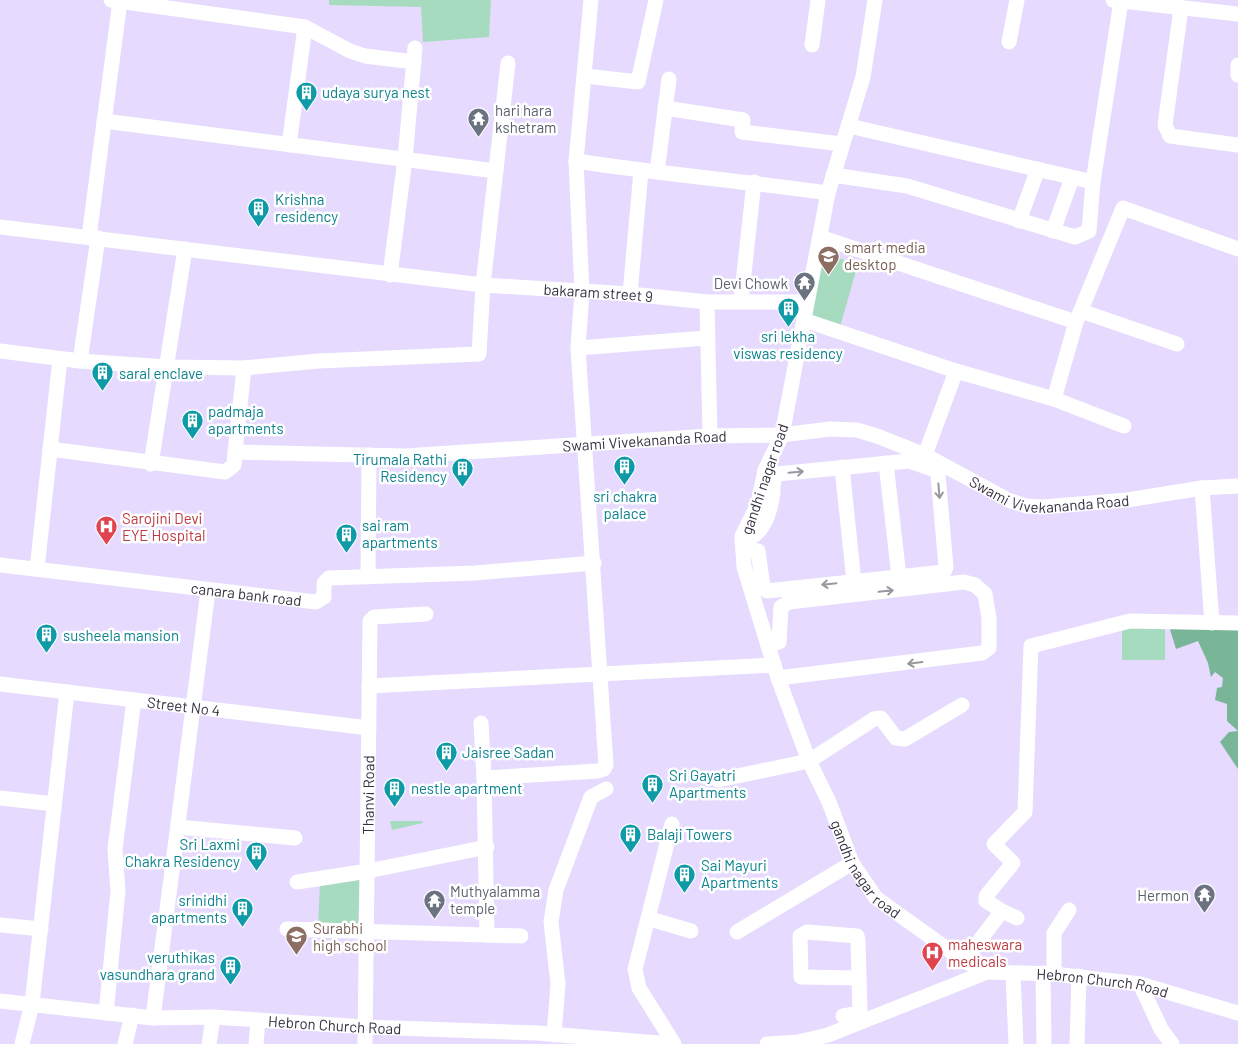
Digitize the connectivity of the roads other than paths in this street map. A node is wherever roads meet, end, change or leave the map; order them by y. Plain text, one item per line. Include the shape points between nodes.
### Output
1 (591, 0) edge
2 (656, 0) edge
3 (818, 0) edge
4 (875, 0) edge
5 (1017, 0) edge
6 (1115, 0) edge
7 (115, 1) edge
8 (1158, 3) edge
9 (1199, 5) edge
10 (1181, 8) junction
11 (1238, 14) edge
12 (305, 27) junction
13 (1009, 42) dead end
14 (812, 45) dead end
15 (508, 63) dead end
16 (1238, 65) edge
17 (1238, 75) edge
18 (585, 76) junction
19 (668, 79) dead end
20 (664, 108) junction
21 (104, 121) junction
22 (848, 126) junction
23 (289, 144) junction
24 (842, 144) junction
25 (1238, 145) edge
26 (405, 159) junction
27 (576, 161) junction
28 (1038, 169) junction
29 (496, 171) junction
30 (641, 171) junction
31 (656, 172) junction
32 (833, 175) junction
33 (1072, 178) junction
34 (754, 182) junction
35 (1093, 182) junction
36 (828, 193) junction
37 (1019, 220) junction
38 (0, 227) edge
39 (1053, 231) junction
40 (94, 237) junction
41 (820, 237) junction
42 (185, 249) junction
43 (1238, 249) edge
44 (390, 275) junction
45 (483, 285) junction
46 (582, 292) junction
47 (630, 294) junction
48 (741, 301) junction
49 (707, 302) junction
50 (807, 302) junction
51 (1078, 316) junction
52 (804, 320) junction
53 (706, 338) junction
54 (1177, 344) dead end
55 (578, 348) junction
56 (0, 351) edge
57 (60, 358) junction
58 (80, 360) junction
59 (167, 367) junction
60 (244, 368) junction
61 (956, 371) junction
62 (1054, 399) junction
63 (1124, 426) dead end
64 (782, 435) junction
65 (710, 436) junction
66 (586, 445) junction
67 (50, 449) junction
68 (235, 452) junction
69 (370, 455) junction
70 (924, 455) junction
71 (151, 464) junction
72 (886, 464) junction
73 (842, 468) junction
74 (1238, 486) edge
75 (1202, 488) junction
76 (748, 544) junction
77 (594, 563) junction
78 (0, 566) edge
79 (37, 569) junction
80 (368, 577) junction
81 (899, 577) junction
82 (854, 582) junction
83 (208, 591) junction
84 (426, 614) dead end
85 (1212, 623) junction
86 (1238, 623) edge
87 (773, 644) junction
88 (780, 672) junction
89 (601, 674) junction
90 (0, 684) edge
91 (369, 686) junction
92 (67, 692) junction
93 (134, 700) junction
94 (962, 706) dead end
95 (194, 707) junction
96 (482, 723) dead end
97 (368, 728) junction
98 (809, 761) junction
99 (484, 778) junction
100 (718, 780) dead end
101 (606, 789) dead end
102 (0, 798) edge
103 (54, 804) junction
104 (672, 824) dead end
105 (178, 827) junction
106 (295, 838) dead end
107 (487, 847) junction
108 (852, 863) junction
109 (368, 871) junction
110 (297, 882) dead end
111 (1069, 910) dead end
112 (1002, 911) junction
113 (1017, 918) dead end
114 (650, 919) junction
115 (0, 925) edge
116 (41, 929) junction
117 (287, 929) dead end
118 (691, 931) dead end
119 (367, 932) junction
120 (737, 932) dead end
121 (487, 934) junction
122 (521, 936) dead end
123 (964, 961) junction
124 (987, 972) junction
125 (1048, 973) junction
126 (1013, 974) junction
127 (1079, 976) junction
128 (859, 978) junction
129 (1140, 984) junction
130 (0, 1001) edge
131 (32, 1004) junction
132 (106, 1013) junction
133 (1238, 1013) edge
134 (132, 1015) junction
135 (843, 1016) dead end
136 (213, 1017) junction
137 (153, 1018) junction
138 (860, 1018) junction
139 (258, 1020) junction
140 (366, 1027) junction
141 (554, 1035) junction
142 (537, 1039) edge
143 (828, 1039) edge
144 (22, 1044) edge
145 (125, 1044) edge
146 (209, 1044) edge
147 (256, 1044) edge
148 (365, 1044) edge
149 (672, 1044) edge
150 (767, 1044) edge
151 (1016, 1044) edge
152 (1044, 1044) edge
153 (1077, 1044) edge
154 (1172, 1044) edge

1 - 18 street
2 - 18 street via 638,82
3 - 14 street
4 - 22 street, gandhi nagar road via 863,77
5 - 13 street
6 - 8 street
6 - 35 street
7 - 12 street
7 - 21 street
8 - 10 street
9 - 10 street
9 - 11 street
10 - 25 street via 1166,131 1170,136
12 - 23 street
12 - 26 street via 364,56 414,55
15 - 29 street
16 - 17 street
18 - 27 street
19 - 20 street
20 - 24 street via 743,120 742,132
20 - 31 street
21 - 23 street
21 - 40 street
22 - 24 street, gandhi nagar road
22 - 28 street
23 - 26 street
24 - 32 street, gandhi nagar road
26 - 29 street
26 - 44 street
27 - 30 street
27 - 46 street
28 - 33 street
28 - 37 street
29 - 45 street
30 - 31 street
30 - 47 street
31 - 34 street
32 - 36 street, gandhi nagar road
32 - 37 street via 907,186
33 - 35 street
33 - 39 street
34 - 36 street
34 - 48 street
35 - 39 street via 1089,231 1075,237
36 - 41 street, gandhi nagar road
37 - 39 street
38 - 40 street, bakaram street 9
40 - 42 street, bakaram street 9
40 - 58 street
41 - 50 street, gandhi nagar road
41 - 51 street
42 - 44 street, bakaram street 9
42 - 59 street
43 - 51 street via 1123,208
44 - 45 street, bakaram street 9
45 - 46 street, bakaram street 9
45 - 60 street via 479,354 319,361
46 - 47 street, bakaram street 9
46 - 55 street
47 - 49 street, bakaram street 9
48 - 49 street, bakaram street 9
48 - 50 street, bakaram street 9
49 - 53 street
50 - 52 street, gandhi nagar road
51 - 54 street
51 - 62 street
52 - 61 street
52 - 64 street, gandhi nagar road
53 - 55 street
53 - 65 street
55 - 66 street
56 - 57 street
57 - 58 street
57 - 67 street
58 - 59 street
59 - 60 street
59 - 71 street
60 - 68 street
61 - 62 street
61 - 70 street
62 - 63 street
64 - 65 street, Swami Vivekananda Road
64 - 70 street, Swami Vivekananda Road via 830,429 857,430
64 - 76 street, gandhi nagar road via 765,470 758,504 747,522
65 - 66 street, Swami Vivekananda Road
66 - 69 street, Swami Vivekananda Road via 405,456
66 - 77 street
67 - 71 street
67 - 79 street
68 - 69 street, Swami Vivekananda Road
68 - 71 street via 234,466 225,472
69 - 80 street
70 - 75 street, Swami Vivekananda Road via 1008,500 1026,506 1127,500
72 - 73 street
72 - 81 street
72 -> 81 street via 909,461 935,470 938,475 946,570
76 -> 73 street via 765,524 773,479 777,474
73 - 82 street
74 - 75 street, Swami Vivekananda Road
75 - 85 street
82 -> 76 street via 767,591 763,587 759,553
76 - 87 street, gandhi nagar road via 744,568
77 - 80 street, canara bank road via 475,573
77 - 89 street
78 - 79 street, canara bank road
79 - 83 street, canara bank road
80 - 83 street, canara bank road via 326,580 324,597 316,602
81 - 82 street
83 - 95 street
84 - 91 street, Thanvi Road via 374,616 370,621
85 - 86 street
85 - 112 street via 1130,621 1031,646 1025,812 994,844 1013,863 986,896 986,901
87 - 88 street, gandhi nagar road
87 -> 88 street via 781,607 789,602 964,582 975,585 985,594 990,631 989,648 982,653 796,677
88 - 89 street
88 - 98 street, gandhi nagar road
89 - 91 street
89 - 99 street via 604,769
90 - 92 street, Street No 4
91 - 97 street, Thanvi Road
92 - 93 street, Street No 4
92 - 103 street
93 - 95 street, Street No 4
93 - 132 street via 115,849 118,891
94 - 98 street via 900,740 881,718 874,719
95 - 97 street, Street No 4
95 - 105 street
96 - 99 street
97 - 109 street, Thanvi Road
98 - 100 street
98 - 108 street, gandhi nagar road via 829,802
99 - 107 street
101 - 141 street via 591,797 556,890 551,922 558,984
102 - 103 street
103 - 116 street
104 - 114 street
105 - 106 street
105 - 137 street
107 - 109 street
107 - 121 street
108 - 120 street
108 - 123 street, gandhi nagar road via 876,898
109 - 110 street
109 - 119 street, Thanvi Road
111 - 125 street via 1054,933
112 - 113 street
112 - 123 street
114 - 118 street
114 - 149 street via 635,979
115 - 116 street
116 - 131 street
117 - 119 street
119 - 121 street
119 - 140 street, Thanvi Road
121 - 122 street
123 - 124 street, gandhi nagar road
124 - 126 street, Hebron Church Road
124 - 138 street, Hebron Church Road
125 - 126 street, Hebron Church Road
125 - 127 street, Hebron Church Road
125 - 152 street
126 - 151 street
127 - 129 street, Hebron Church Road
127 - 153 street
128 - 128 street via 856,936 807,932 800,936 801,976
128 - 138 street
129 - 133 street, Hebron Church Road
129 - 154 street via 1161,1029
130 - 131 street, Hebron Church Road
131 - 132 street, Hebron Church Road
131 - 144 street
132 - 134 street, Hebron Church Road
134 - 137 street, Hebron Church Road
134 - 145 street
135 - 138 street
136 - 137 street, Hebron Church Road
136 - 139 street, Hebron Church Road
136 - 146 street
138 - 143 street, Hebron Church Road
139 - 140 street, Hebron Church Road
139 - 147 street
140 - 142 street, Hebron Church Road
140 - 148 street, Thanvi Road
141 - 142 street, Hebron Church Road
141 - 149 street, Hebron Church Road
143 - 150 street, Hebron Church Road

